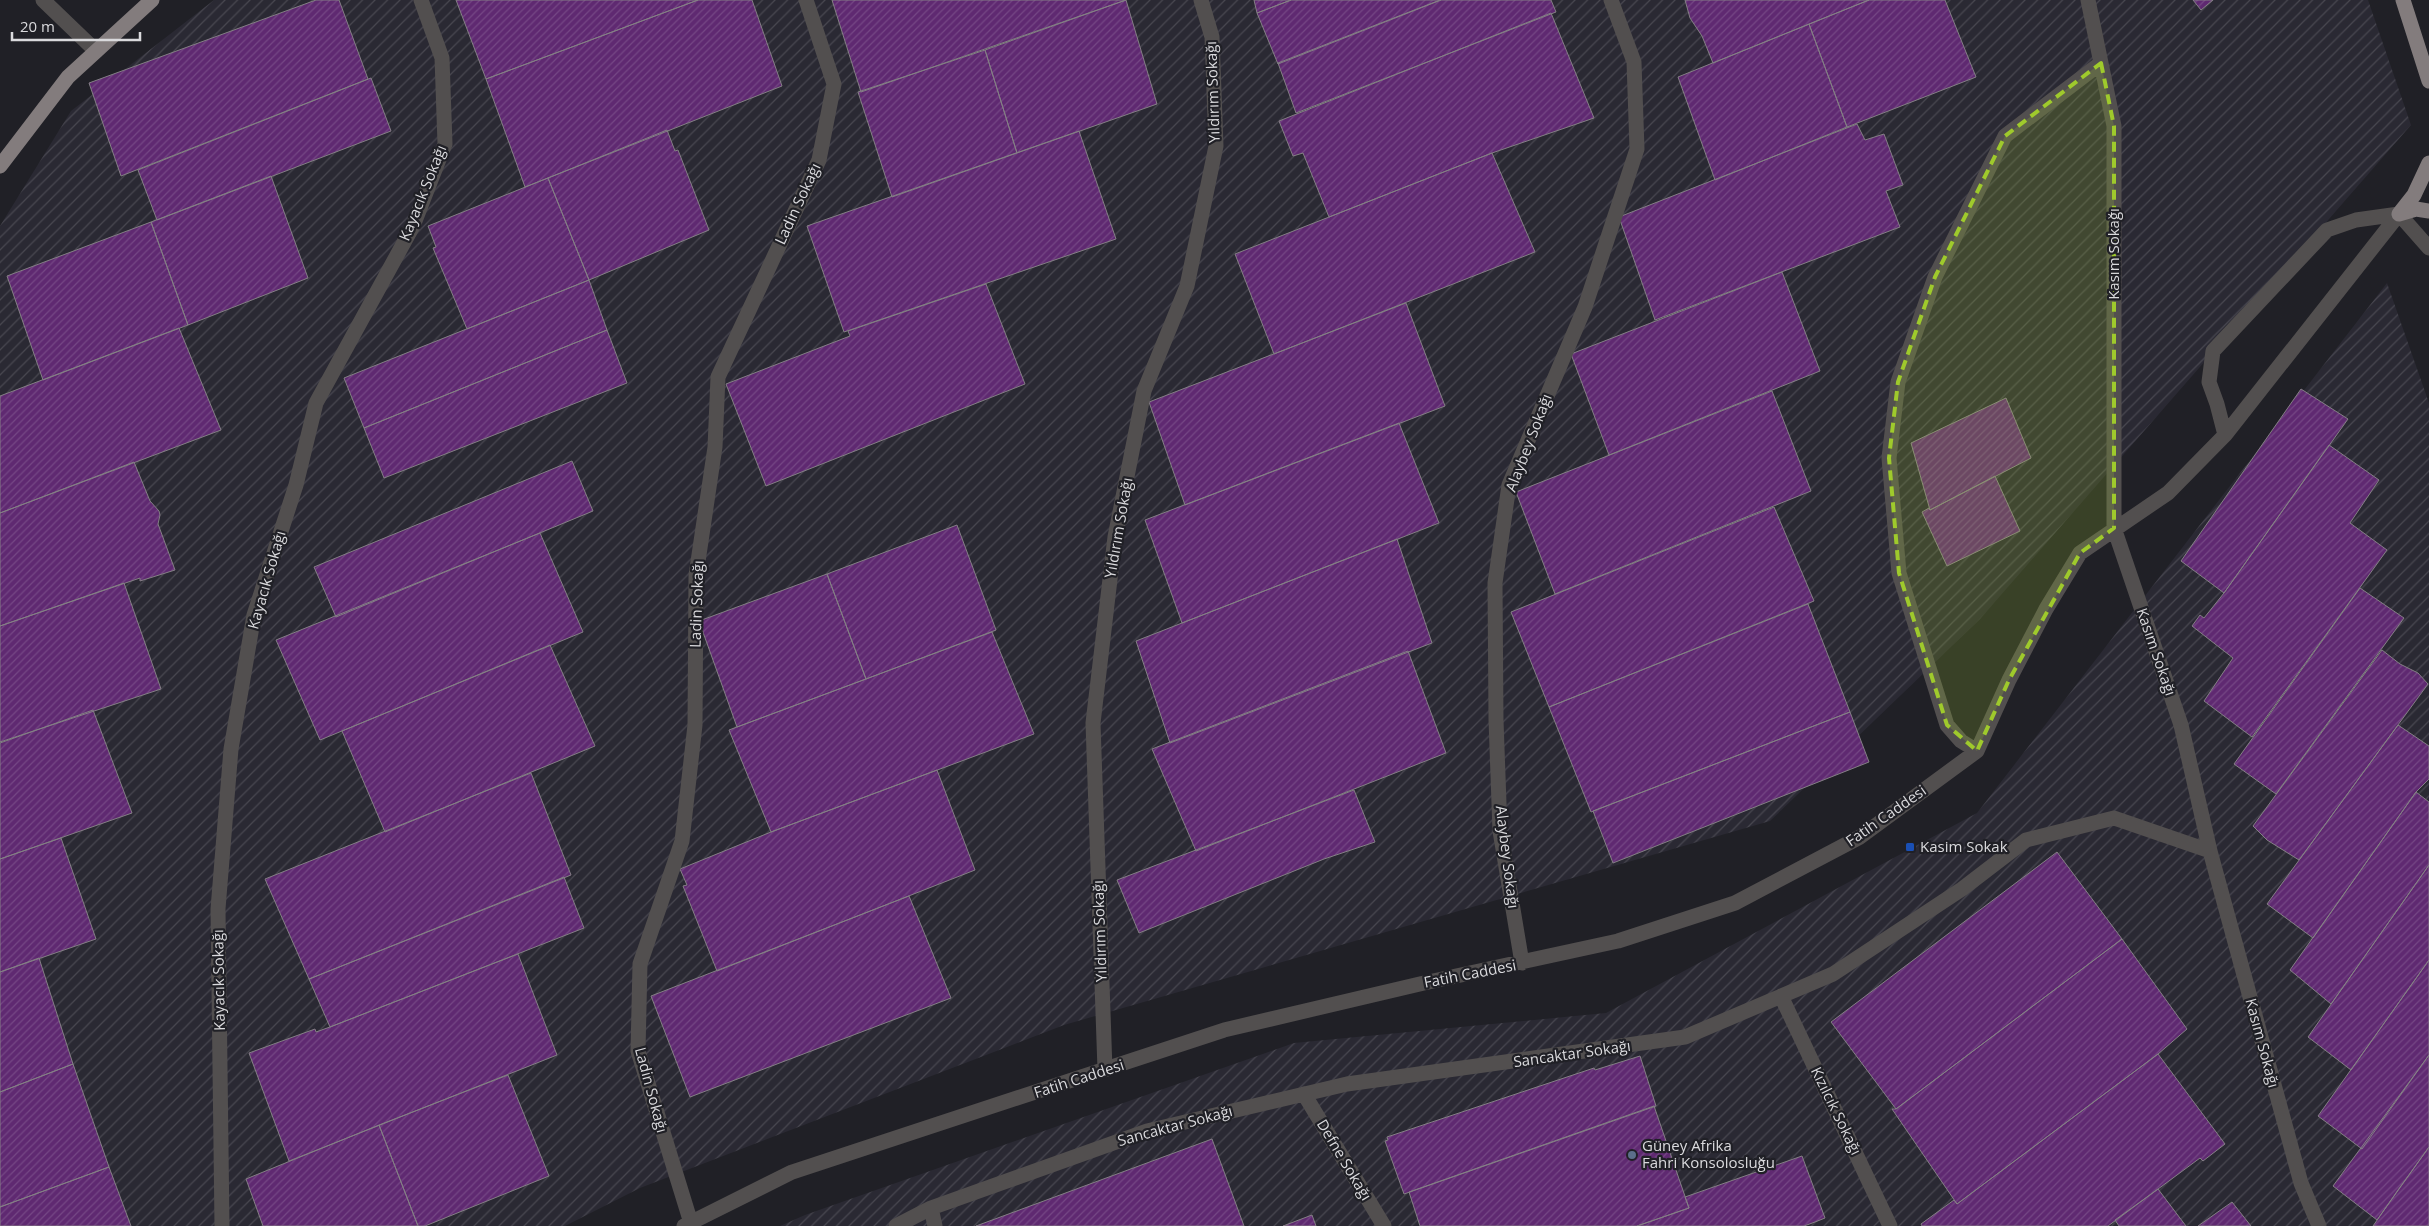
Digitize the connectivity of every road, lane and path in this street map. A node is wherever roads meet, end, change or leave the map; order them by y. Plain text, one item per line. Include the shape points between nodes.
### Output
1 (42, 0) edge
2 (152, 0) edge
3 (421, 0) edge
4 (806, 0) edge
5 (1201, 0) edge
6 (1611, 0) edge
7 (2088, 0) edge
8 (2402, 0) edge
9 (96, 51) junction
10 (2101, 63) junction
11 (2429, 81) edge
12 (2429, 163) edge
13 (0, 166) edge
14 (2429, 211) edge
15 (2399, 214) junction
16 (2429, 248) edge
17 (2225, 435) junction
18 (2114, 528) junction
19 (1977, 751) junction
20 (2210, 851) junction
21 (1522, 963) junction
22 (1781, 996) junction
23 (1105, 1070) junction
24 (1304, 1094) junction
25 (931, 1208) junction
26 (687, 1224) edge
27 (222, 1226) edge
28 (896, 1226) edge
29 (935, 1226) edge
30 (1384, 1226) edge
31 (1890, 1226) edge
32 (2319, 1226) edge

1 - 9 street
2 - 9 main road
3 - 27 street, Kayacık Sokağı via 442,58 444,144 413,226 316,403 296,485 254,615 231,749 218,909
4 - 26 street, Ladin Sokağı via 834,84 819,160 718,377 715,447 696,575 695,725 682,841 640,964 638,1051
5 - 23 street, Yıldırım Sokağı via 1212,37 1216,146 1187,286 1144,391 1115,537 1093,723
6 - 21 street, Alaybey Sokağı via 1634,62 1637,149 1584,306 1509,485 1495,583 1500,831
7 - 10 street, Kasım Sokağı
8 - 11 main road
9 - 13 main road via 68,77
10 - 18 street, Kasım Sokağı via 2114,126
10 - 19 street via 2005,136 1935,277 1898,382 1889,458 1899,573 1947,725 1961,741
12 - 15 main road via 2414,195
14 - 15 main road via 2416,209
15 - 16 street
15 - 17 street, Fatih Caddesi
15 - 17 street via 2356,220 2326,230 2213,351 2209,382
17 - 18 street, Fatih Caddesi via 2168,493
18 - 19 street, Fatih Caddesi via 2080,553 2075,561 2009,680
18 - 20 street, Kasım Sokağı via 2181,725
19 - 21 street, Fatih Caddesi via 1860,837 1735,903 1618,941
20 - 22 street, Sancaktar Sokağı via 2114,818 2026,840 1962,889 1833,974
20 - 32 street, Kasım Sokağı via 2301,1183
21 - 23 street, Fatih Caddesi via 1224,1030
22 - 24 street, Sancaktar Sokağı via 1685,1037 1347,1084
22 - 31 street, Kızılcık Sokağı
23 - 26 street, Fatih Caddesi via 792,1172
24 - 25 street, Sancaktar Sokağı via 1147,1131
24 - 30 street, Defne Sokağı
25 - 28 street, Sancaktar Sokağı
25 - 29 street

